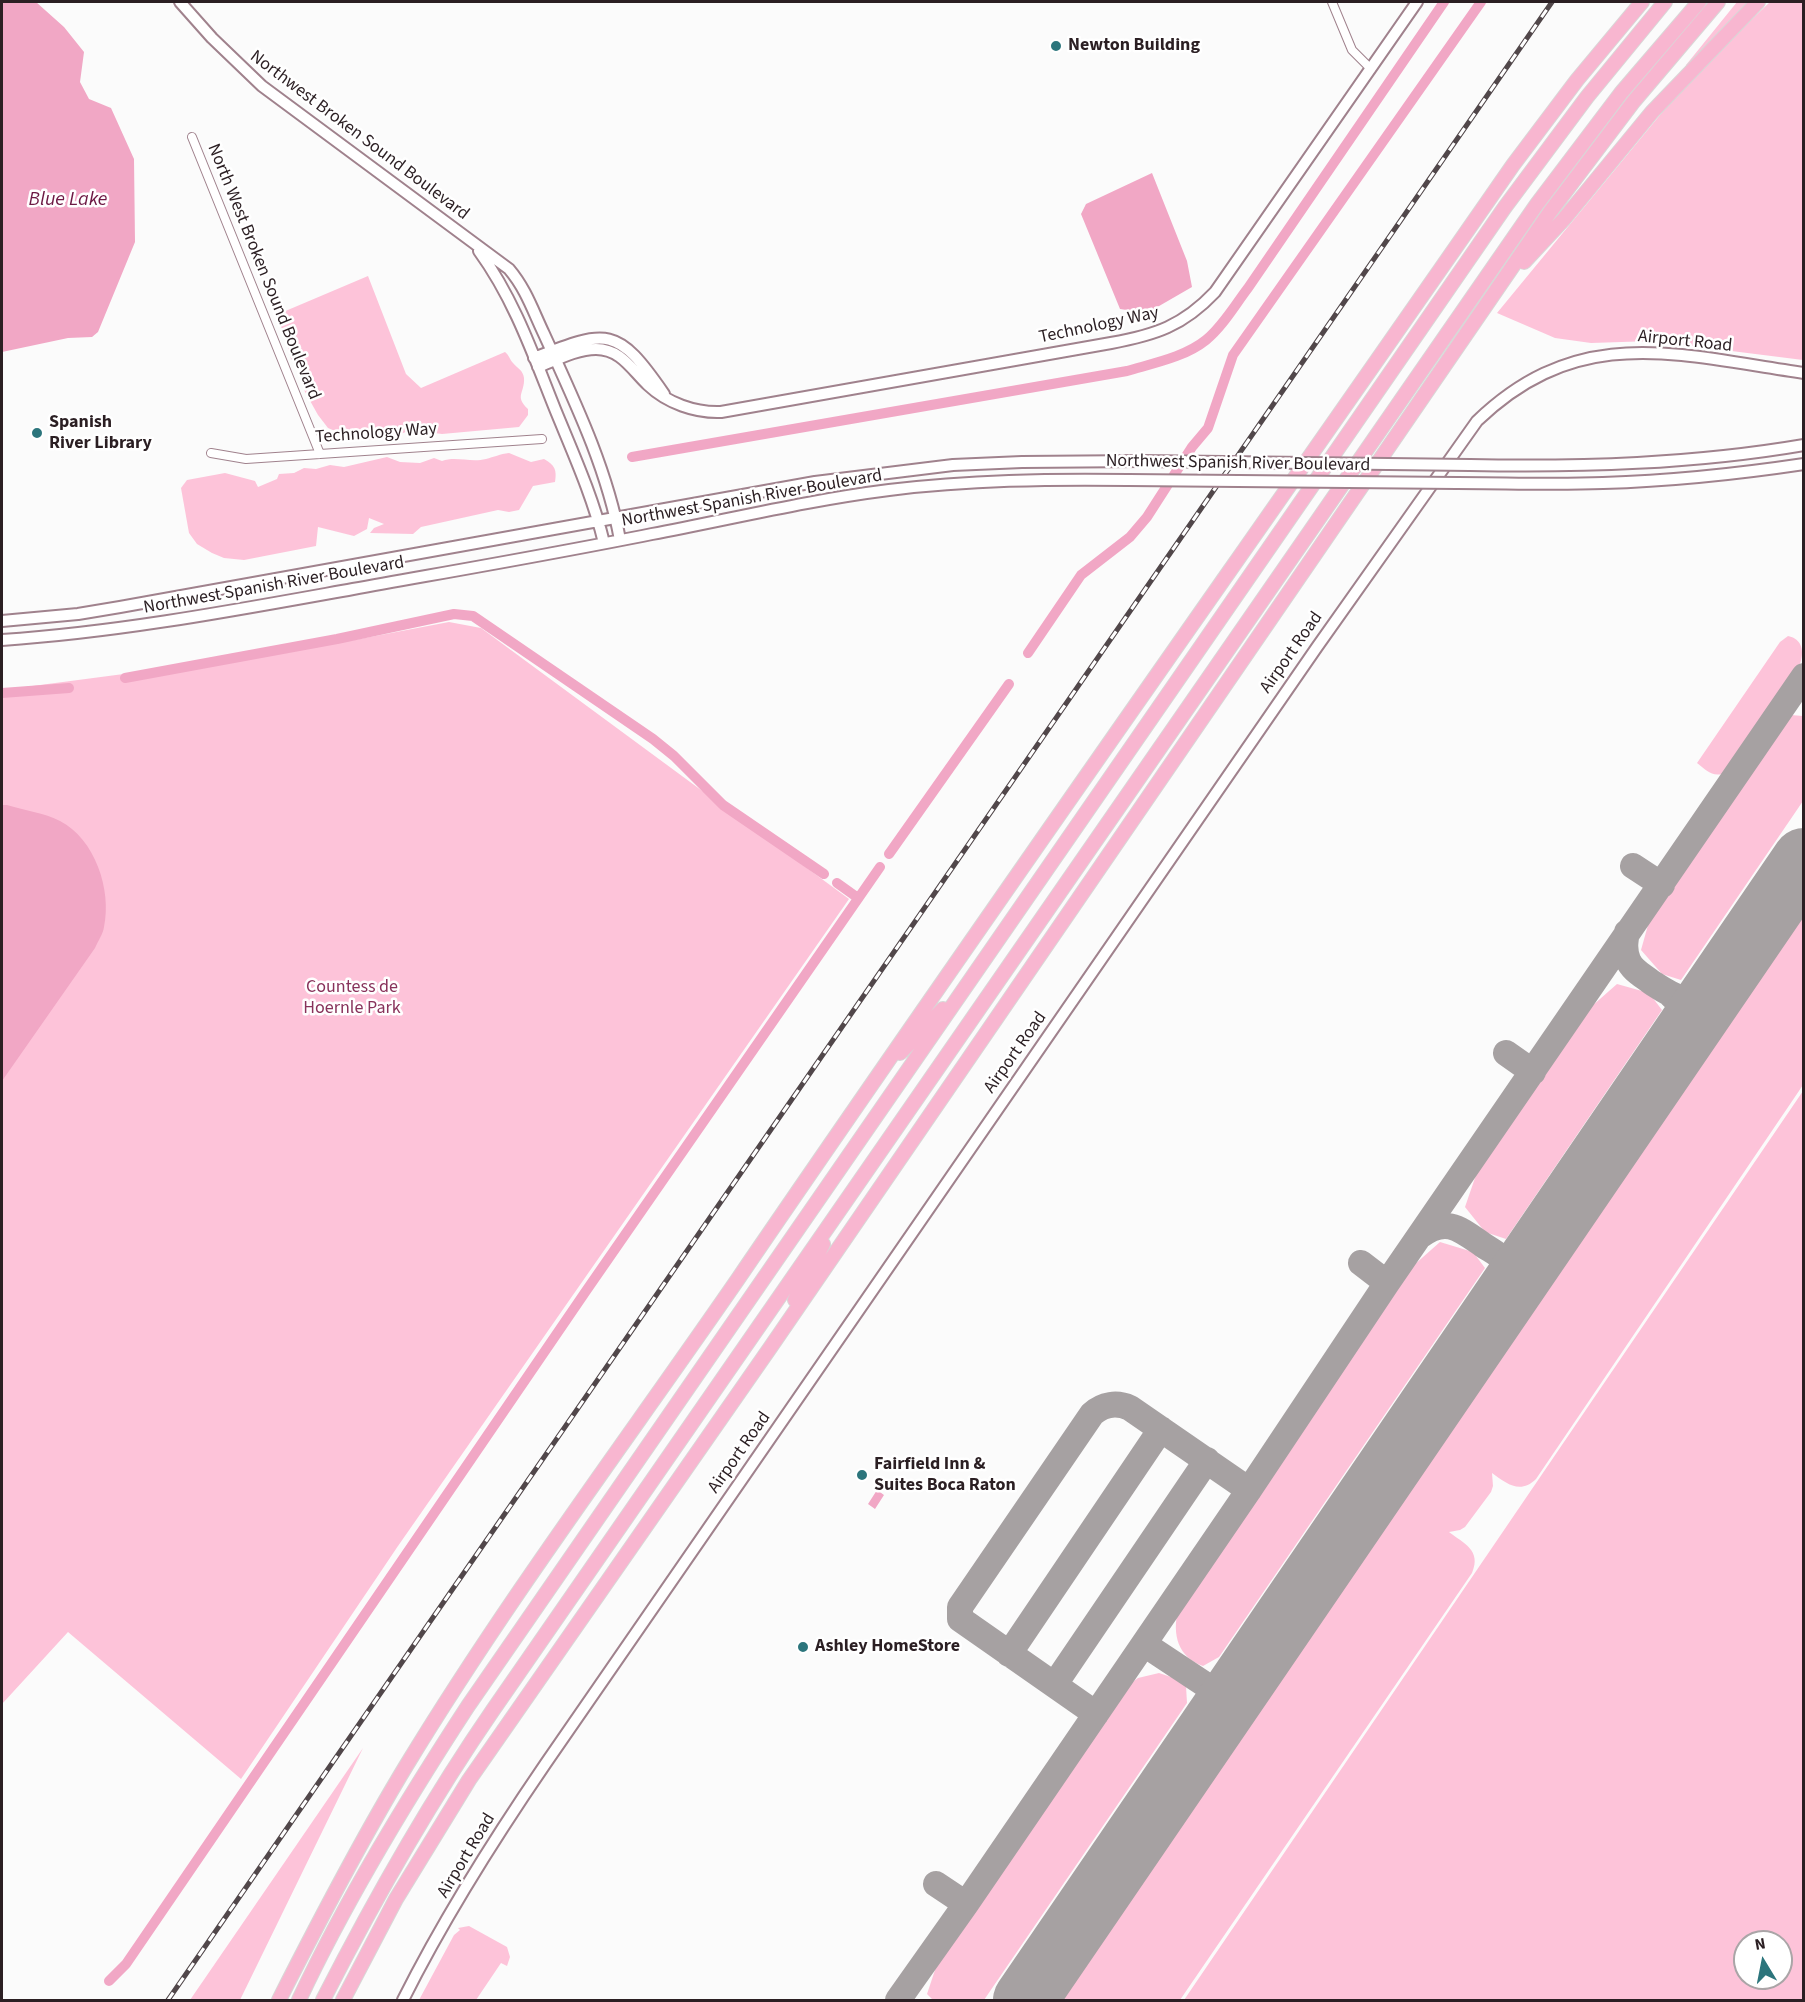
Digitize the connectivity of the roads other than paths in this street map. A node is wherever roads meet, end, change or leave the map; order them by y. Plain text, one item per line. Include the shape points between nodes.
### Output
1 (180, 2) edge
2 (1332, 2) edge
3 (1417, 2) edge
4 (1642, 2) edge
5 (1665, 2) edge
6 (1699, 2) edge
7 (1718, 2) edge
8 (1758, 2) edge
9 (1371, 69) junction
10 (192, 136) dead end
11 (472, 241) junction
12 (1492, 297) junction
13 (554, 355) junction
14 (536, 362) junction
15 (1803, 373) edge
16 (542, 439) dead end
17 (1803, 446) edge
18 (212, 453) dead end
19 (320, 454) junction
20 (1803, 464) edge
21 (616, 517) junction
22 (598, 520) junction
23 (620, 540) junction
24 (604, 543) junction
25 (94, 611) junction
26 (78, 614) junction
27 (2, 621) edge
28 (97, 632) junction
29 (81, 634) junction
30 (2, 640) edge
31 (970, 982) junction
32 (873, 1081) junction
33 (845, 1200) junction
34 (770, 1348) junction
35 (279, 2001) edge
36 (298, 2001) edge
37 (323, 2001) edge
38 (343, 2001) edge
39 (403, 2001) edge

1 - 11 street, Northwest Broken Sound Boulevard via 262,86
2 - 9 street via 1352,50
3 - 9 street, Technology Way
4 - 32 highway via 1513,165
5 - 31 highway via 1608,69 1525,180
6 - 33 highway via 1621,93 1537,204
7 - 12 highway via 1590,156
8 - 12 highway via 1652,112 1564,219
9 - 13 street, Technology Way via 1215,292 1194,312 1148,336 712,412 668,399 633,353 613,340 588,338
10 - 19 street, North West Broken Sound Boulevard
11 - 13 street, Northwest Broken Sound Boulevard via 515,276
11 - 14 street, Northwest Broken Sound Boulevard via 500,282
12 - 34 highway
13 - 14 street, Technology Way
13 - 21 street, Northwest Broken Sound Boulevard
14 - 22 street, Northwest Broken Sound Boulevard
15 - 39 street, Airport Road via 1667,354 1607,354 1565,364 1528,381 1478,421 1323,637 546,1763 513,1812
16 - 19 street, Technology Way
17 - 21 street, Northwest Spanish River Boulevard, bridge via 1714,458 1575,466 1022,462 896,471 805,483
18 - 19 street, Technology Way via 246,459
20 - 23 street, Northwest Spanish River Boulevard, bridge via 1636,482 1567,484 1005,480 888,490
21 - 22 street, Northwest Spanish River Boulevard
21 - 23 street, Northwest Broken Sound Boulevard
22 - 24 street, Northwest Broken Sound Boulevard
22 - 25 street, Northwest Spanish River Boulevard
23 - 24 street, Northwest Spanish River Boulevard
24 - 28 street, Northwest Spanish River Boulevard
25 - 26 street, Northwest Spanish River Boulevard
25 - 28 street
26 - 27 street, Northwest Spanish River Boulevard
26 - 29 street
28 - 29 street, Northwest Spanish River Boulevard
29 - 30 street, Northwest Spanish River Boulevard
31 - 32 highway
31 - 36 highway via 468,1706 365,1871
32 - 35 highway via 480,1649 400,1776
33 - 34 highway
33 - 37 highway via 473,1738 399,1859
34 - 38 highway via 469,1780 396,1899

